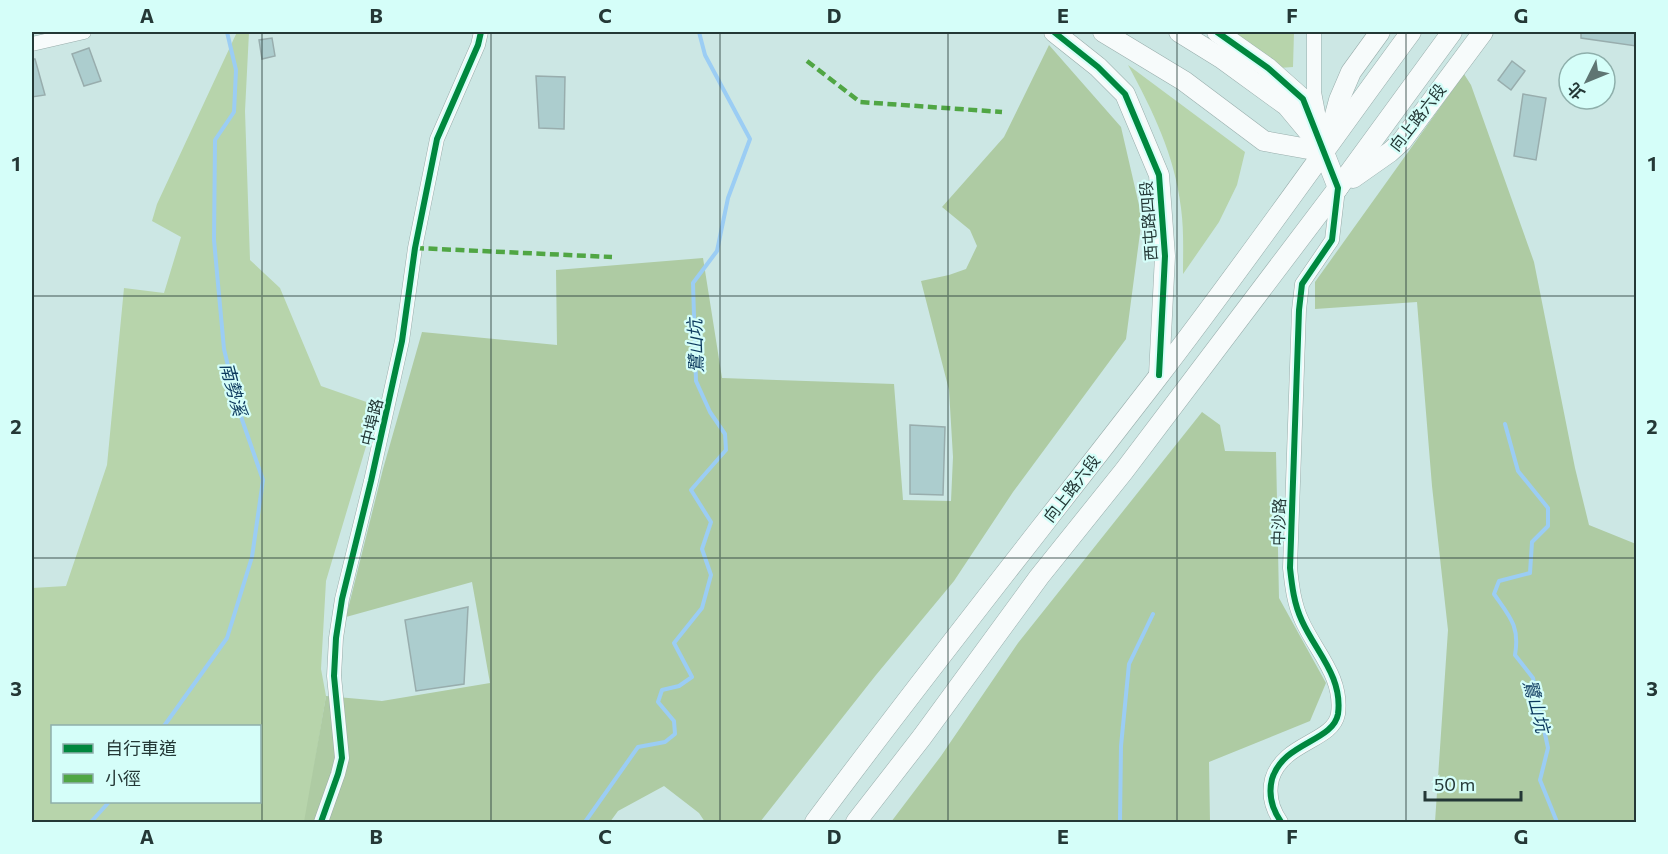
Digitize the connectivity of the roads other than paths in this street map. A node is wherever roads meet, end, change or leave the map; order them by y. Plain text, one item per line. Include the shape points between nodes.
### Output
1 (84, 32) edge
2 (481, 32) edge
3 (1054, 32) edge
4 (1077, 32) edge
5 (1103, 32) edge
6 (1179, 32) edge
7 (1217, 32) edge
8 (1314, 32) edge
9 (1380, 32) edge
10 (1411, 32) edge
11 (1452, 32) edge
12 (1483, 32) edge
13 (32, 44) edge
14 (1125, 94) junction
15 (1325, 152) junction
16 (1338, 188) junction
17 (1160, 375) junction
18 (321, 822) edge
19 (815, 822) edge
20 (856, 822) edge
21 (1281, 822) edge

1 - 13 street
2 - 18 street, 中埠路 via 437,139 414,248 400,351 342,599 334,676 342,758
3 - 14 main road, 西屯路四段
4 - 14 main road
5 - 15 main road via 1184,81 1264,141
6 - 15 main road via 1287,106
7 - 15 main road via 1303,99
8 - 15 street via 1314,92
9 - 15 main road, 向上路六段 via 1351,72
10 - 15 main road, 向上路六段
11 - 16 main road, 向上路六段
12 - 16 main road, 向上路六段 via 1402,141
14 - 17 main road, 西屯路四段 via 1159,175 1165,256
15 - 16 main road
15 - 17 main road, 向上路六段
16 - 20 main road, 向上路六段
16 - 21 street, 中沙路 via 1332,240 1302,284 1290,568 1292,591 1302,621 1332,673 1338,716 1330,729 1287,755 1275,771 1269,791
17 - 19 main road, 向上路六段

